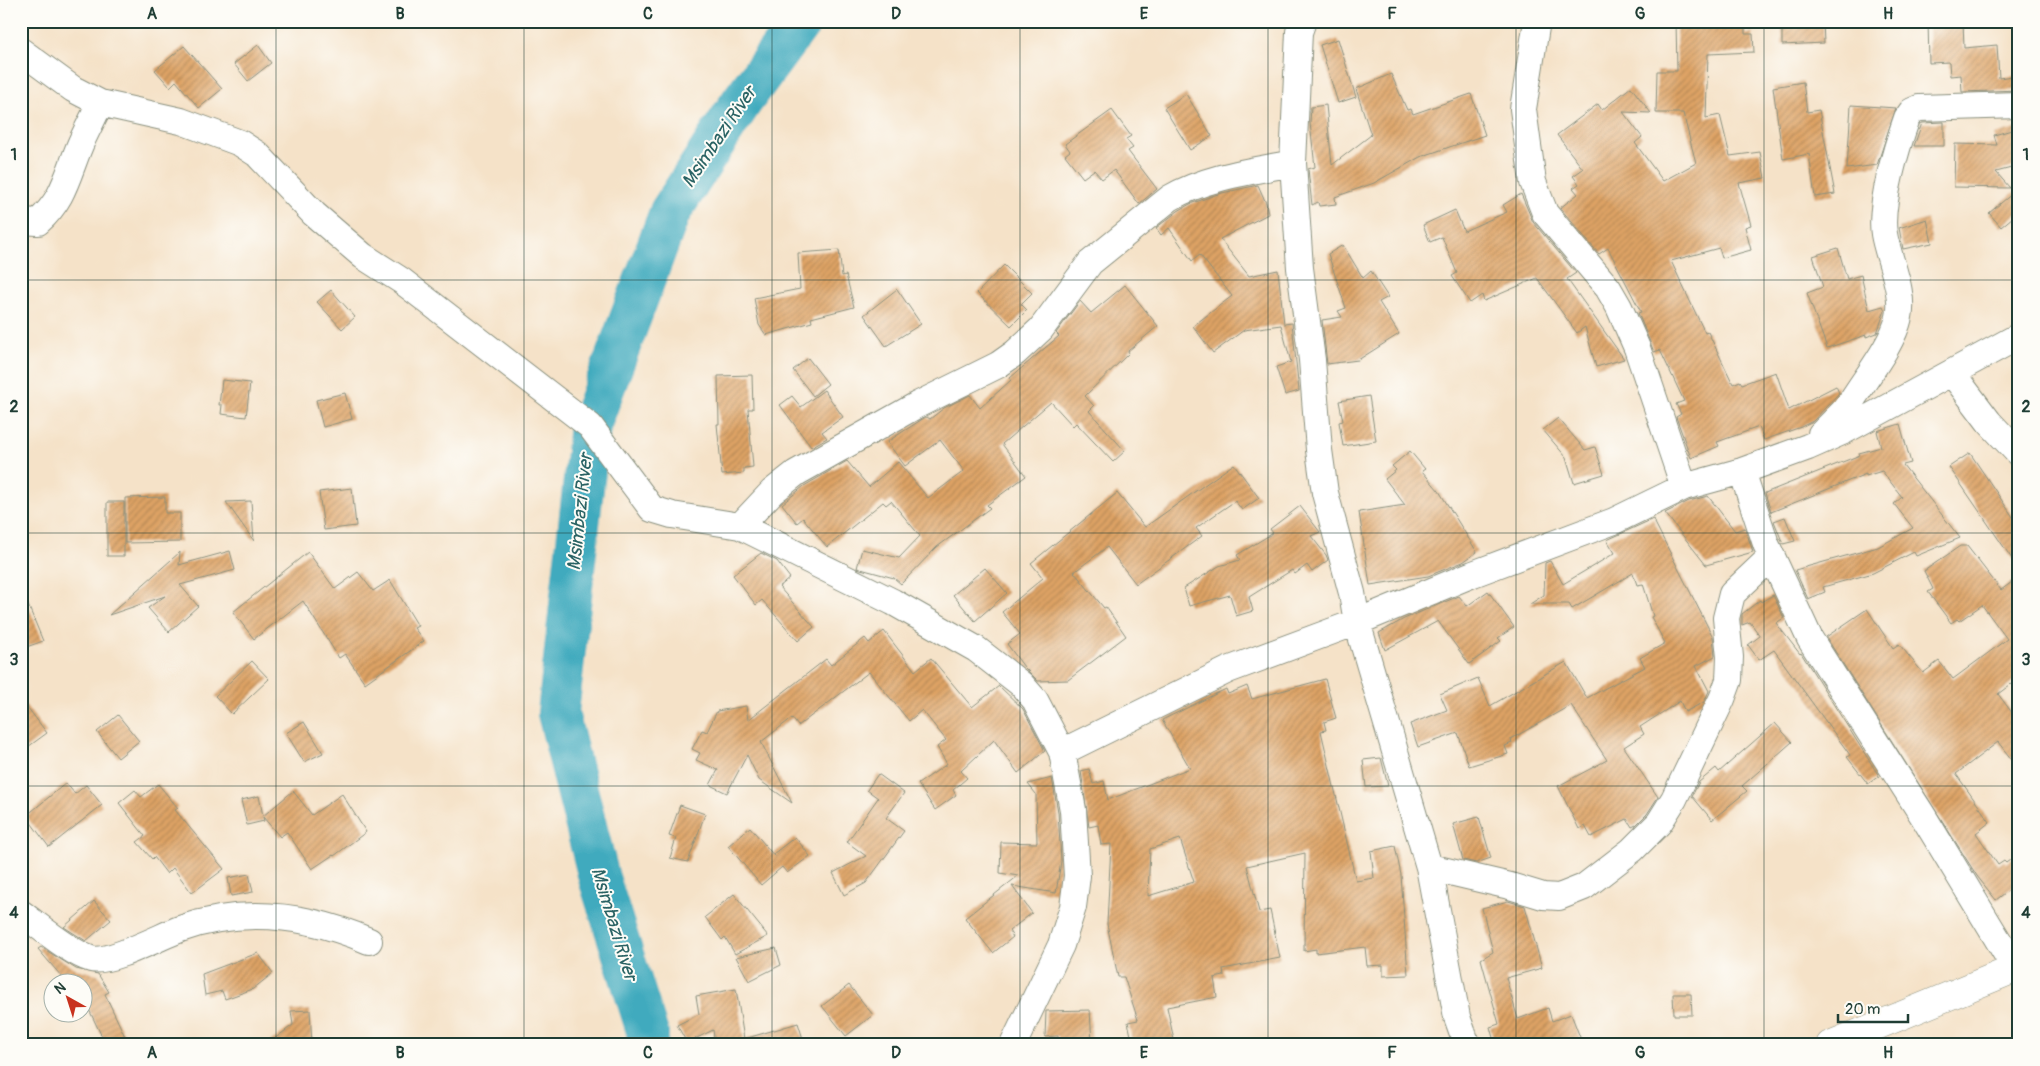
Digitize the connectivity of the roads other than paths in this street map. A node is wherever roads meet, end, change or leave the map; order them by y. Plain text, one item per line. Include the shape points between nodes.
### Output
1 (1303, 21) edge
2 (1537, 21) edge
3 (21, 51) edge
4 (100, 103) junction
5 (2019, 106) edge
6 (1293, 163) junction
7 (21, 221) edge
8 (2019, 336) edge
9 (1952, 373) junction
10 (1808, 447) junction
11 (2019, 454) edge
12 (1742, 471) junction
13 (1684, 487) junction
14 (740, 526) junction
15 (1771, 557) junction
16 (1357, 622) junction
17 (1062, 752) junction
18 (1429, 867) junction
19 (21, 913) edge
20 (369, 941) dead end
21 (2017, 968) edge
22 (1013, 1045) edge
23 (1467, 1045) edge
24 (1830, 1045) edge

1 - 6 street via 1299,32
2 - 13 street via 1523,109 1533,182 1546,213 1608,288 1619,307 1637,348
3 - 4 street via 73,89
4 - 7 street via 58,201 38,222
4 - 14 street via 181,121 257,154 314,214 362,256 416,292 590,426 652,509
5 - 10 street via 1919,108 1907,118 1886,198 1884,233 1900,315 1844,411
6 - 14 street via 1223,178 1183,190 1170,198 1090,263 1041,330 1015,353 796,473 772,492
6 - 16 street via 1300,268 1319,450 1325,493
8 - 9 street
9 - 10 street
9 - 11 street via 1989,422
10 - 12 street
12 - 13 street
12 - 15 street
13 - 16 street via 1614,521
14 - 17 street via 893,602 976,649 1021,684 1035,700
15 - 18 street via 1732,594 1726,618 1730,657 1728,680 1722,699 1674,799 1659,823 1632,850 1584,887 1559,898
15 - 21 street via 1814,646
16 - 17 street via 1228,670
16 - 18 street
17 - 22 street via 1073,810 1077,876 1073,907 1061,945
18 - 23 street via 1456,1017
19 - 20 street via 91,959 122,954 182,929 226,917 265,914 340,928
21 - 24 street

